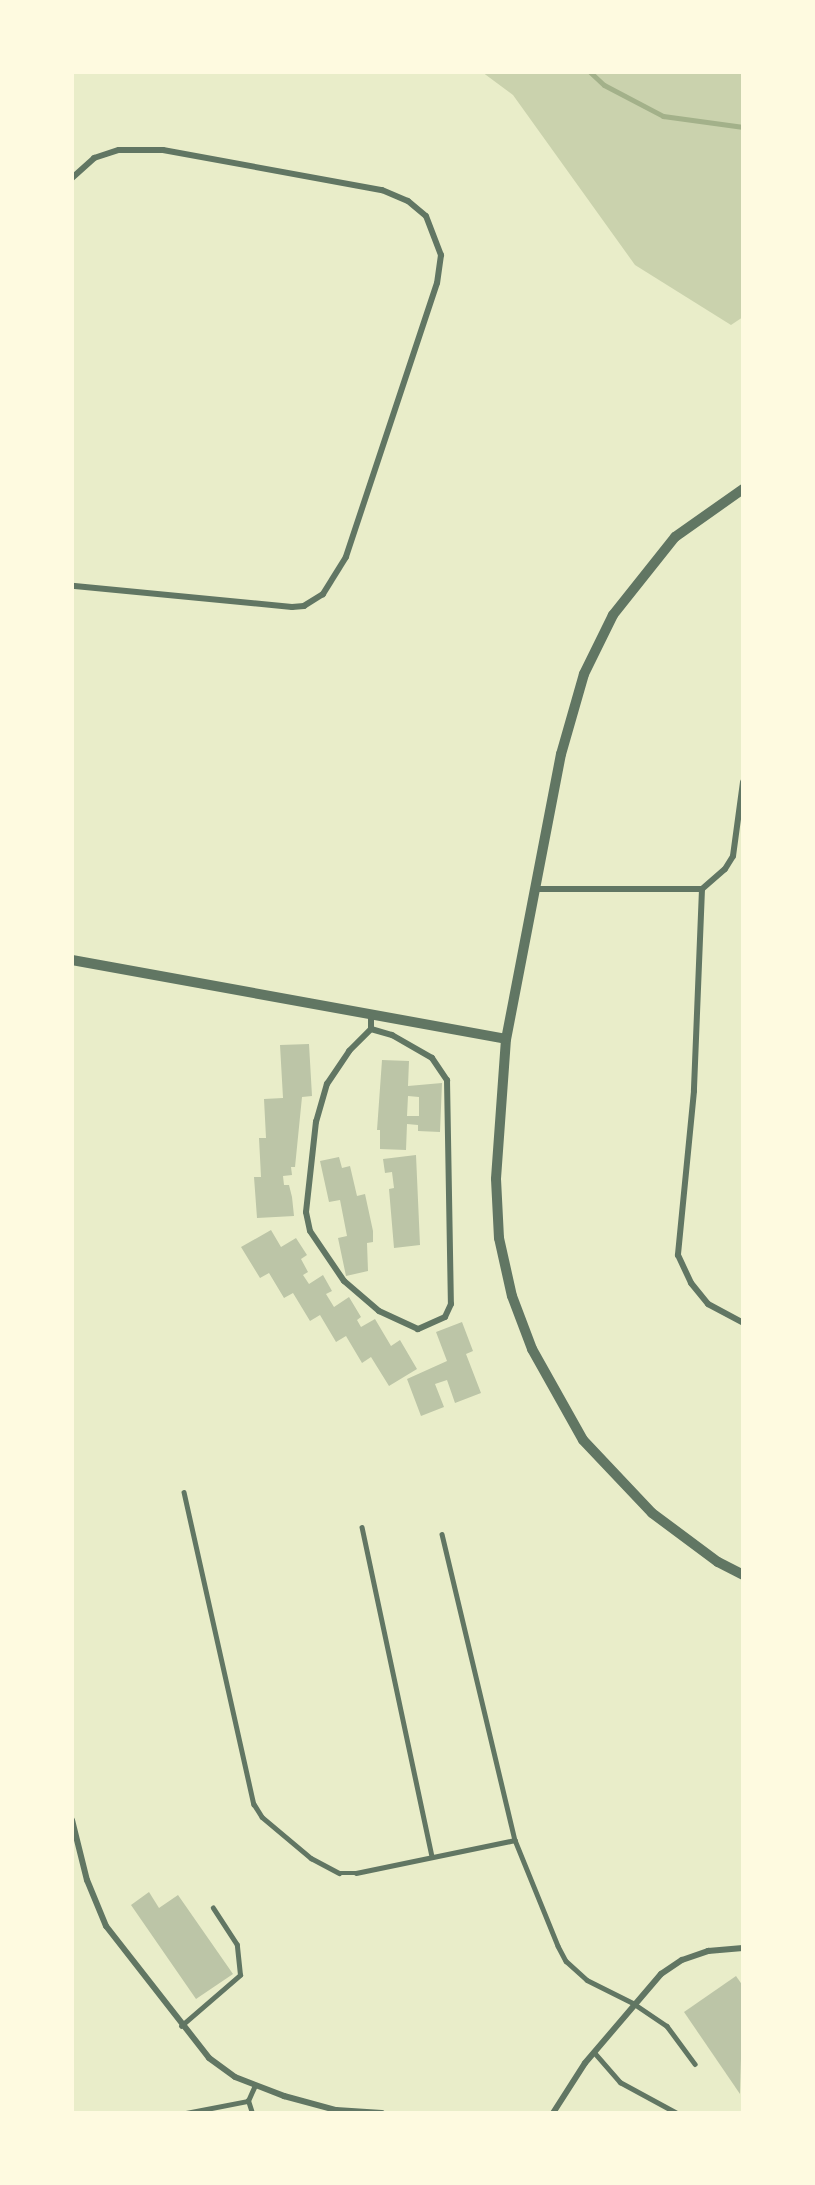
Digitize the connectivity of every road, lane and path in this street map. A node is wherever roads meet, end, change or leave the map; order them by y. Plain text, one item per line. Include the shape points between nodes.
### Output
1 (72, 178) edge
2 (743, 489) edge
3 (72, 586) edge
4 (743, 782) edge
5 (534, 889) junction
6 (702, 889) junction
7 (72, 960) edge
8 (371, 1012) junction
9 (371, 1029) junction
10 (506, 1039) junction
11 (743, 1323) edge
12 (184, 1492) dead end
13 (362, 1527) dead end
14 (442, 1534) dead end
15 (743, 1575) edge
16 (72, 1820) edge
17 (515, 1840) junction
18 (432, 1857) junction
19 (213, 1908) dead end
20 (743, 1948) edge
21 (633, 2003) junction
22 (181, 2026) junction
23 (594, 2052) junction
24 (695, 2064) dead end
25 (255, 2085) junction
26 (248, 2101) junction
27 (336, 2111) edge
28 (186, 2113) edge
29 (252, 2113) edge
30 (382, 2113) edge
31 (553, 2113) edge
32 (677, 2113) edge

1 - 3 street via 102,155 119,150 163,150 382,190 408,201 426,216 441,255 437,283 346,557 323,594 304,606 292,607
2 - 5 street via 675,537 613,615 584,674 561,754
4 - 6 street via 733,856 725,869
5 - 6 street
5 - 10 street
6 - 11 street via 694,1091 678,1255 691,1283 708,1304
7 - 8 street
8 - 9 street
8 - 10 street
9 - 9 street via 327,1084 316,1122 306,1189 310,1231 326,1259 359,1296 379,1311 418,1329 445,1317 451,1304 447,1080 442,1069 420,1050
10 - 15 street via 496,1179 498,1239 512,1296 532,1349 583,1440 616,1478 652,1513 718,1562
12 - 18 lane via 254,1804 262,1817 311,1858 339,1873
13 - 18 lane
14 - 17 lane
16 - 22 street via 87,1880 106,1926
17 - 18 lane
17 - 21 lane via 566,1961 587,1980
19 - 22 lane via 237,1945 240,1975
20 - 21 street via 708,1951 682,1960 661,1974
21 - 23 street
21 - 24 lane via 667,2026
22 - 25 street via 208,2058 235,2077
23 - 31 street
23 - 32 lane via 620,2082
25 - 26 lane
25 - 27 street
26 - 28 lane
26 - 29 lane
27 - 30 street

